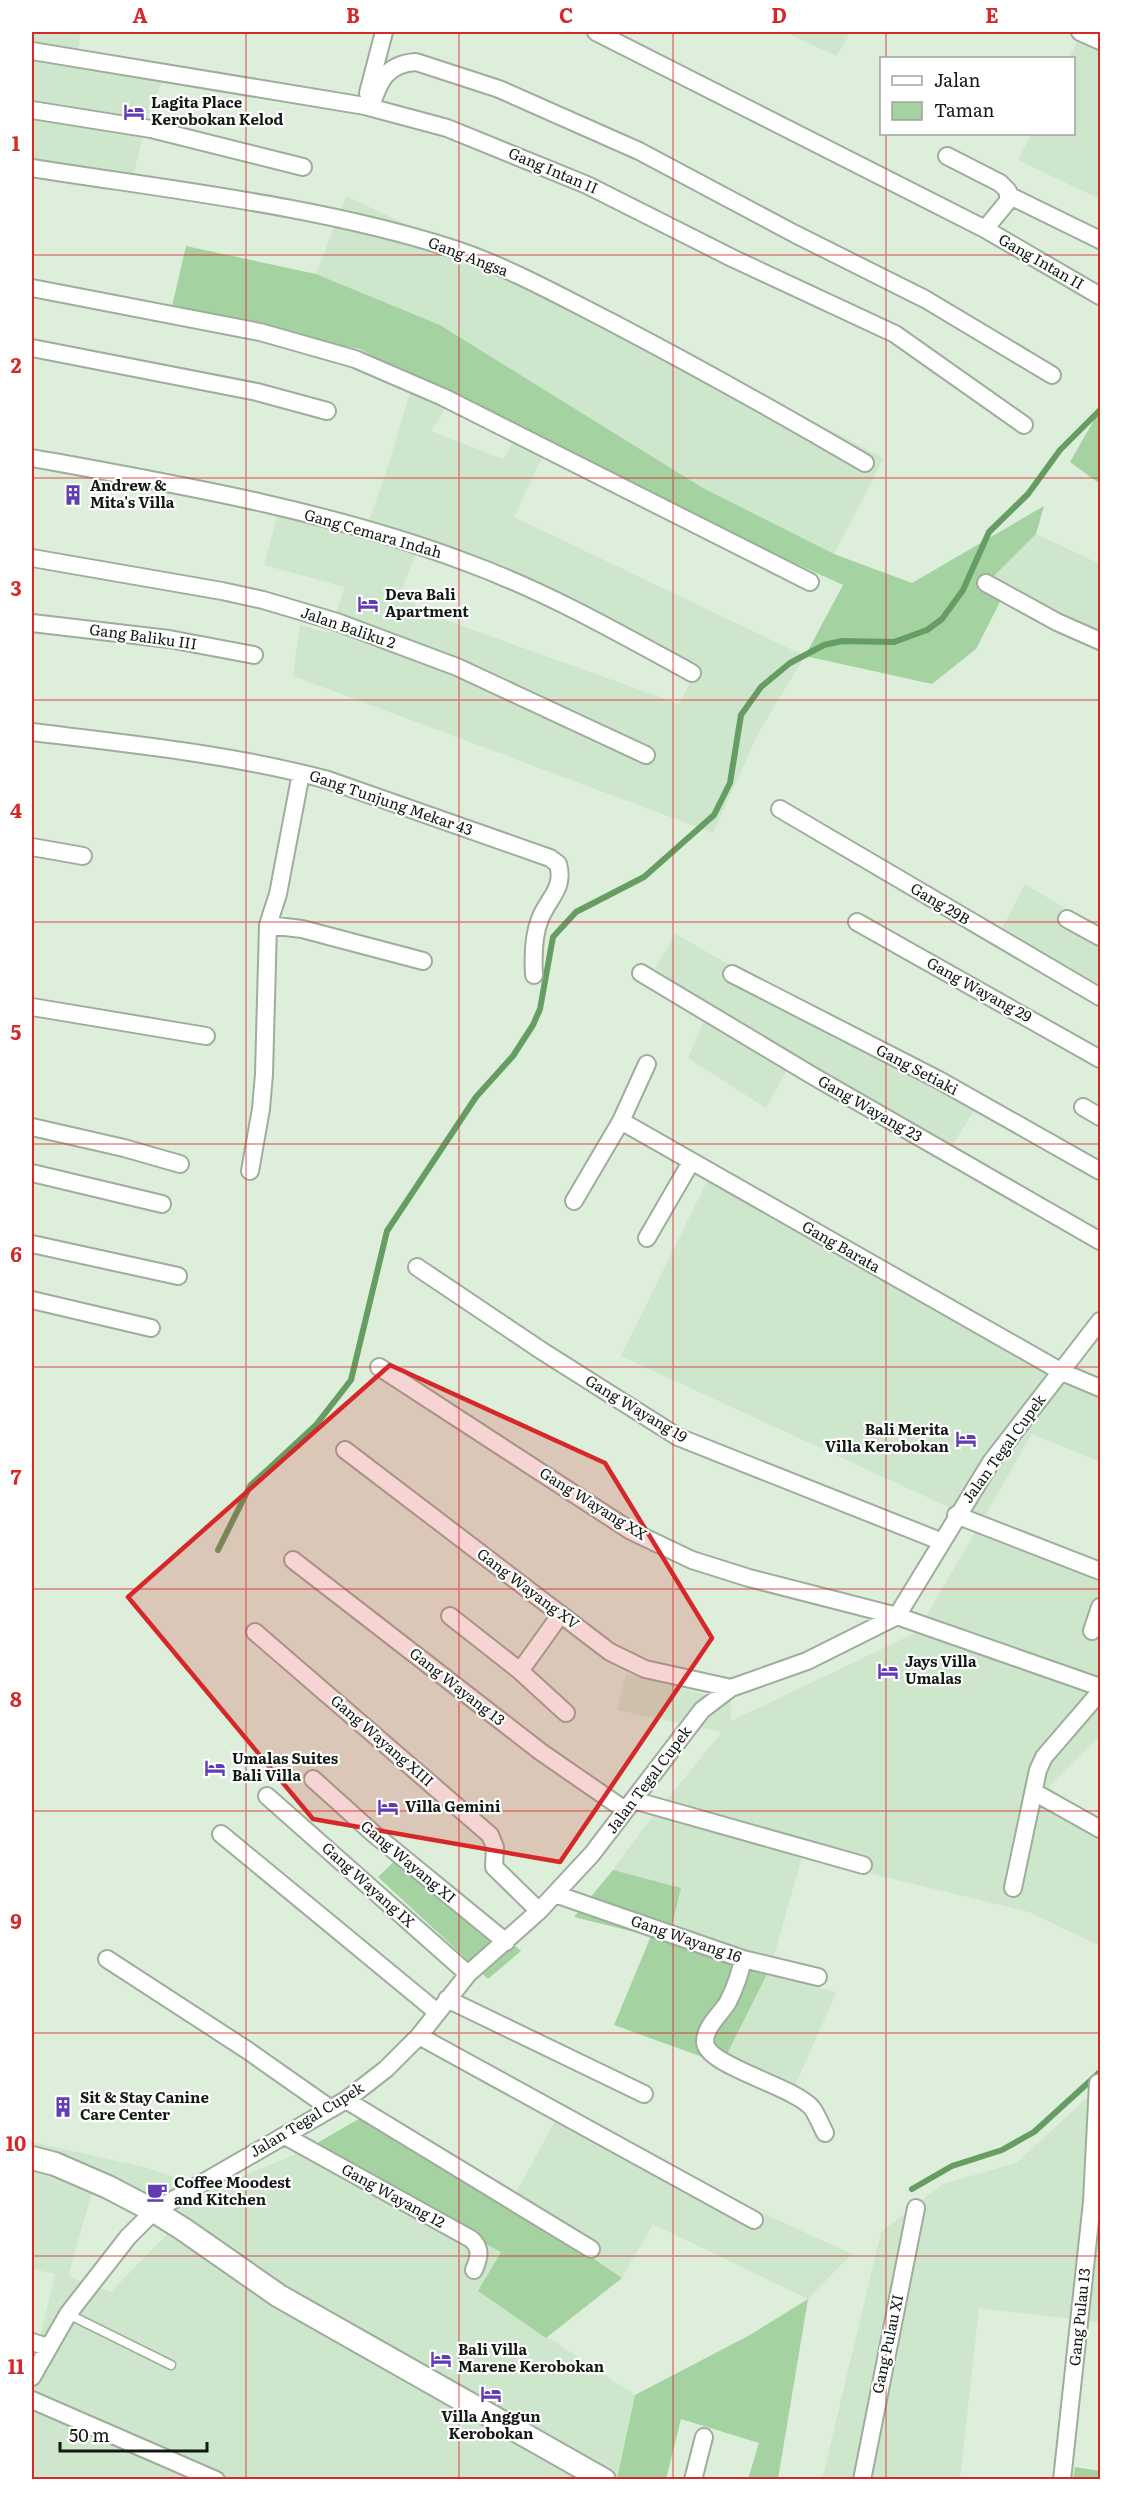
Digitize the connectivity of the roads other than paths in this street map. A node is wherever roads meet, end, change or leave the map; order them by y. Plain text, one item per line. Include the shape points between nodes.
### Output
1 (384, 32) edge
2 (596, 32) edge
3 (1080, 32) edge
4 (1101, 41) edge
5 (32, 51) edge
6 (368, 106) junction
7 (32, 110) edge
8 (946, 156) dead end
9 (303, 167) dead end
10 (32, 168) edge
11 (1008, 195) junction
12 (985, 229) junction
13 (1101, 240) edge
14 (32, 288) edge
15 (1101, 296) edge
16 (32, 348) edge
17 (1052, 375) dead end
18 (327, 411) dead end
19 (1024, 425) dead end
20 (32, 458) edge
21 (864, 463) dead end
22 (32, 558) edge
23 (810, 582) dead end
24 (986, 583) dead end
25 (32, 623) edge
26 (1101, 641) edge
27 (254, 655) dead end
28 (692, 673) dead end
29 (32, 732) edge
30 (646, 755) dead end
31 (301, 773) junction
32 (780, 809) dead end
33 (32, 847) edge
34 (83, 856) dead end
35 (1067, 919) dead end
36 (857, 922) dead end
37 (268, 925) junction
38 (1101, 937) edge
39 (423, 961) dead end
40 (641, 973) dead end
41 (732, 974) dead end
42 (534, 975) dead end
43 (1101, 997) edge
44 (32, 1007) edge
45 (206, 1036) dead end
46 (1101, 1059) edge
47 (647, 1064) dead end
48 (1083, 1107) dead end
49 (1101, 1117) edge
50 (621, 1121) junction
51 (32, 1127) edge
52 (691, 1162) junction
53 (180, 1164) dead end
54 (250, 1171) dead end
55 (1101, 1171) edge
56 (32, 1173) edge
57 (574, 1201) dead end
58 (162, 1204) dead end
59 (647, 1238) dead end
60 (1101, 1241) edge
61 (32, 1244) edge
62 (417, 1267) dead end
63 (178, 1276) dead end
64 (32, 1300) edge
65 (1101, 1321) edge
66 (151, 1328) dead end
67 (379, 1366) dead end
68 (1062, 1372) junction
69 (1101, 1388) edge
70 (345, 1449) dead end
71 (956, 1515) junction
72 (940, 1542) junction
73 (293, 1560) dead end
74 (1101, 1571) edge
75 (1101, 1607) edge
76 (561, 1614) junction
77 (450, 1616) dead end
78 (897, 1616) junction
79 (1092, 1631) dead end
80 (255, 1632) dead end
81 (520, 1671) junction
82 (1101, 1687) edge
83 (731, 1688) junction
84 (1101, 1692) edge
85 (566, 1713) dead end
86 (313, 1779) dead end
87 (1034, 1792) junction
88 (267, 1796) dead end
89 (629, 1805) junction
90 (1101, 1829) edge
91 (221, 1834) dead end
92 (863, 1865) dead end
93 (1013, 1888) dead end
94 (555, 1894) junction
95 (539, 1911) junction
96 (506, 1942) junction
97 (107, 1959) dead end
98 (743, 1959) junction
99 (468, 1974) junction
100 (818, 1977) dead end
101 (442, 2006) junction
102 (418, 2036) junction
103 (1098, 2083) dead end
104 (644, 2094) dead end
105 (346, 2100) junction
106 (331, 2109) junction
107 (825, 2133) dead end
108 (285, 2136) junction
109 (32, 2158) edge
110 (916, 2208) dead end
111 (154, 2211) junction
112 (754, 2220) dead end
113 (591, 2249) dead end
114 (474, 2270) dead end
115 (68, 2314) junction
116 (32, 2342) edge
117 (48, 2347) junction
118 (171, 2365) dead end
119 (32, 2376) edge
120 (32, 2400) edge
121 (704, 2437) dead end
122 (216, 2480) edge
123 (604, 2480) edge
124 (693, 2480) edge
125 (862, 2480) edge
126 (1062, 2480) edge

1 - 6 street
2 - 12 street, Gang Intan II
3 - 4 street
5 - 6 street, Gang Intan II
6 - 17 street via 379,84 403,63 416,62 499,89 639,151 925,299
6 - 19 street, Gang Intan II via 447,128 587,184 732,258 895,334
7 - 9 street via 151,129
8 - 11 street via 1000,183
10 - 21 street, Gang Angsa via 290,210 376,227 456,250 552,291 710,374
11 - 12 street via 1008,201
11 - 13 street
12 - 15 street, Gang Intan II
14 - 23 street via 260,332 355,358 443,397
16 - 18 street via 257,392
20 - 28 street, Gang Cemara Indah via 255,502 417,545 555,600
22 - 30 street, Jalan Baliku 2 via 242,595 337,622 457,668
24 - 26 street
25 - 27 street, Gang Baliku III via 169,639
29 - 31 street, Gang Tunjung Mekar 43 via 192,752
31 - 37 street via 278,894
31 - 42 street, Gang Tunjung Mekar 43 via 449,822 558,864 558,891 540,919
32 - 43 street, Gang 29B
33 - 34 street
35 - 38 street
36 - 46 street, Gang Wayang 29
37 - 39 street via 311,931
37 - 54 street via 264,1074
40 - 60 street, Gang Wayang 23
41 - 55 street, Gang Setiaki via 939,1080
44 - 45 street
47 - 50 street
48 - 49 street
50 - 52 street, Gang Barata
50 - 57 street
51 - 53 street
52 - 59 street
52 - 68 street, Gang Barata
56 - 58 street
61 - 63 street
62 - 72 street, Gang Wayang 19 via 678,1437
64 - 66 street
65 - 68 street, Jalan Tegal Cupek
67 - 78 street, Gang Wayang XX via 631,1531 692,1560
68 - 69 street, Gang Barata
68 - 71 street, Jalan Tegal Cupek via 991,1462
70 - 76 street, Gang Wayang XV
71 - 72 street, Jalan Tegal Cupek
71 - 74 street
72 - 78 street, Jalan Tegal Cupek
73 - 89 street, Gang Wayang 13 via 541,1752
75 - 79 street
76 - 81 street
76 - 83 street, Gang Wayang XV via 627,1662
77 - 81 street
78 - 82 street, Gang Wayang XX
78 - 83 street, Jalan Tegal Cupek via 807,1661
80 - 95 street, Gang Wayang XIII via 490,1835 495,1847 494,1867
81 - 85 street
83 - 89 street, Jalan Tegal Cupek via 702,1710
84 - 87 street via 1044,1757
86 - 96 street, Gang Wayang XI
87 - 90 street
87 - 93 street
88 - 99 street, Gang Wayang IX
89 - 92 street
89 - 94 street, Jalan Tegal Cupek
91 - 101 street
94 - 95 street, Jalan Tegal Cupek
94 - 98 street, Gang Wayang 16
95 - 96 street, Jalan Tegal Cupek
96 - 99 street, Jalan Tegal Cupek
97 - 106 street
98 - 100 street, Gang Wayang 16
98 - 107 street via 727,2003 707,2031 705,2043 709,2052 798,2097 812,2108
99 - 101 street, Jalan Tegal Cupek
101 - 102 street, Jalan Tegal Cupek
101 - 104 street
102 - 105 street, Jalan Tegal Cupek via 386,2069
102 - 112 street
103 - 126 street, Gang Pulau 13 via 1092,2202
105 - 106 street, Jalan Tegal Cupek
105 - 113 street
106 - 108 street, Jalan Tegal Cupek
108 - 111 street, Jalan Tegal Cupek
108 - 114 street, Gang Wayang 12 via 471,2239 479,2253
109 - 111 street via 108,2187
110 - 125 street, Gang Pulau XI
111 - 115 street, Jalan Tegal Cupek via 128,2237
111 - 123 street via 279,2296
115 - 117 street, Jalan Tegal Cupek
115 - 118 lane
116 - 117 street
117 - 119 street, Jalan Tegal Cupek
120 - 122 street
121 - 124 street

